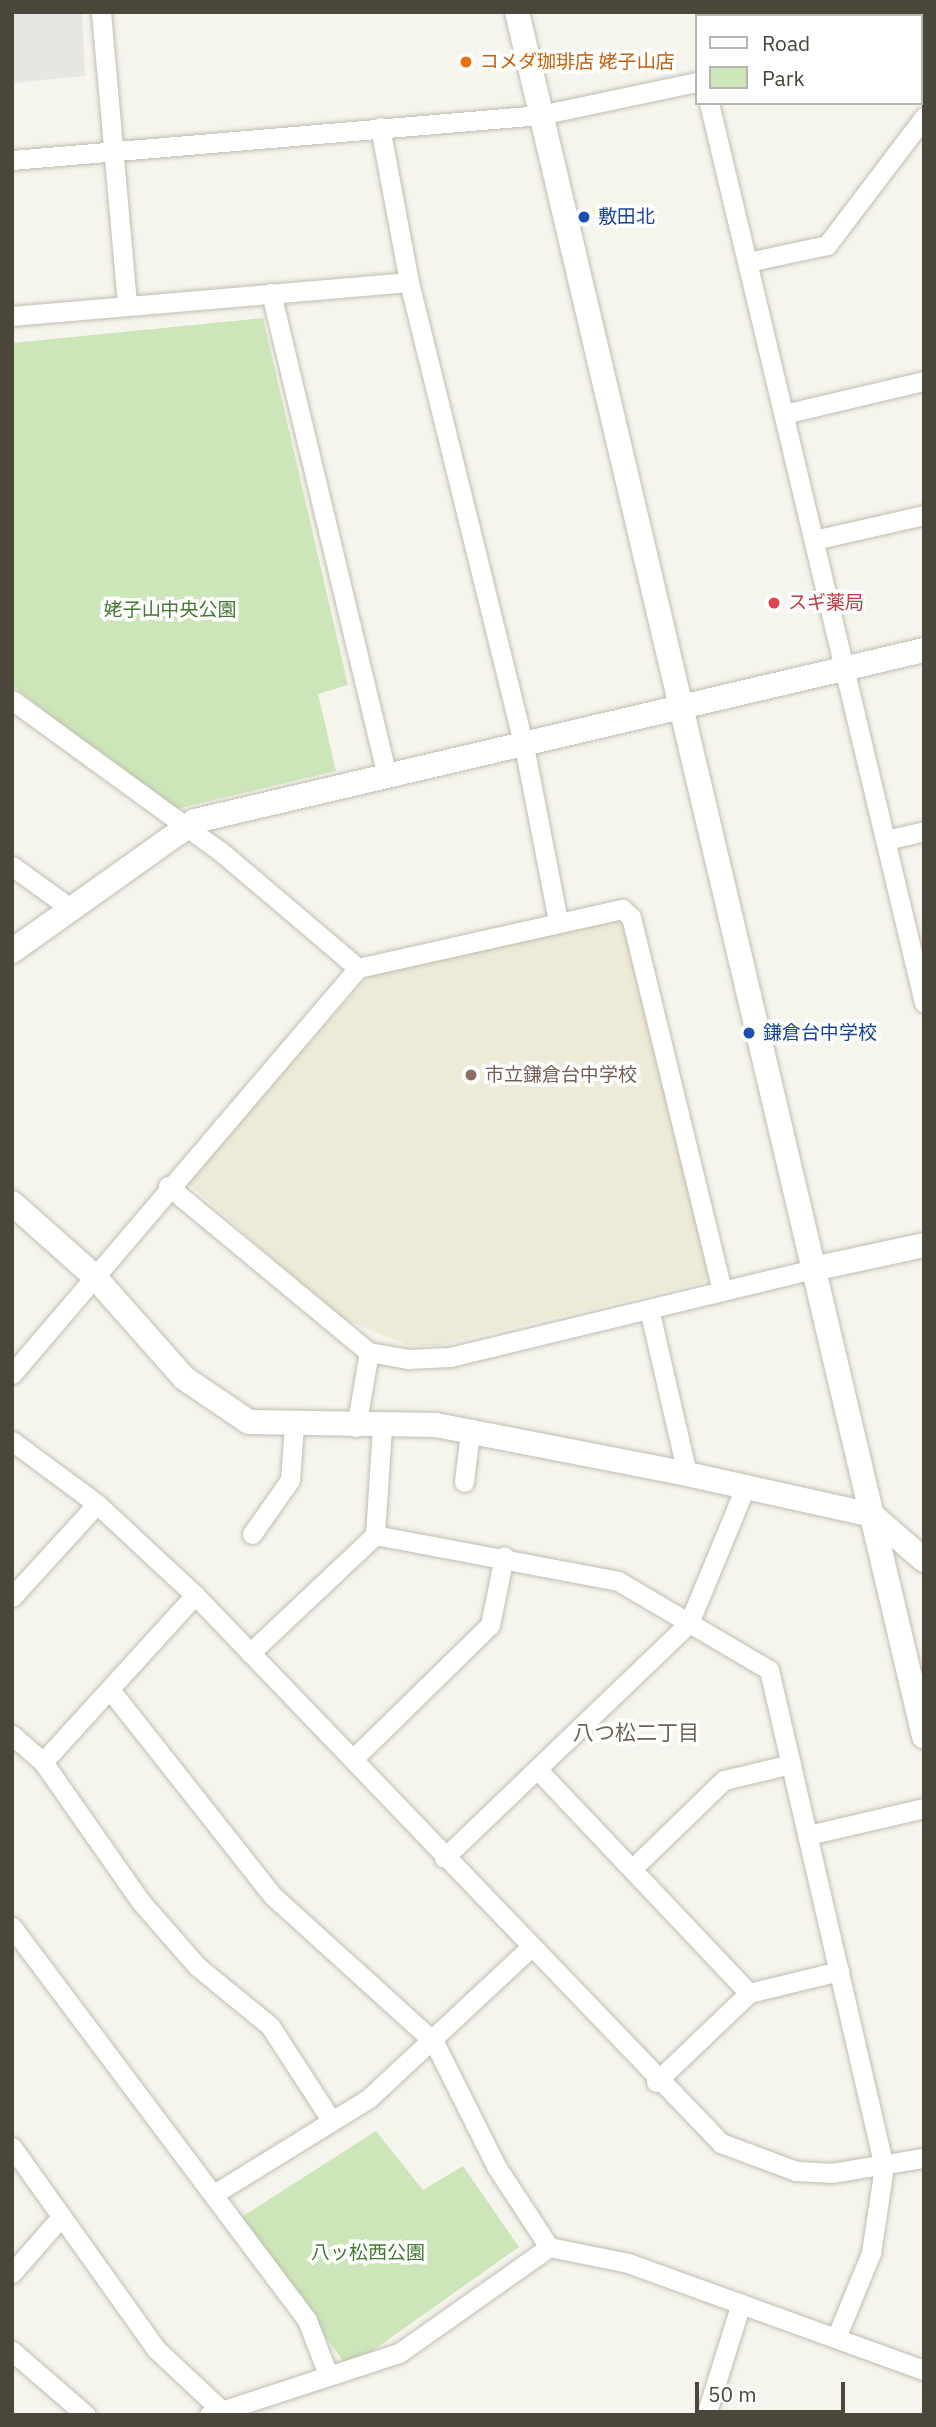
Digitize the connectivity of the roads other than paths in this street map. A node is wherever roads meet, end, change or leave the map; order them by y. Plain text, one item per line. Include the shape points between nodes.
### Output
1 (101, 12) edge
2 (517, 12) edge
3 (694, 82) edge
4 (709, 105) edge
5 (540, 115) junction
6 (924, 117) edge
7 (380, 127) junction
8 (113, 147) junction
9 (12, 160) edge
10 (748, 262) junction
11 (409, 282) junction
12 (271, 293) junction
13 (127, 306) junction
14 (12, 316) edge
15 (924, 381) edge
16 (784, 414) junction
17 (924, 514) edge
18 (814, 540) junction
19 (924, 650) edge
20 (845, 670) junction
21 (12, 700) edge
22 (681, 710) junction
23 (524, 746) junction
24 (387, 777) junction
25 (184, 825) junction
26 (924, 831) edge
27 (886, 841) junction
28 (12, 866) edge
29 (70, 908) junction
30 (558, 922) junction
31 (12, 951) edge
32 (358, 968) junction
33 (920, 970) edge
34 (924, 1003) edge
35 (168, 1186) junction
36 (12, 1203) edge
37 (924, 1245) edge
38 (813, 1269) junction
39 (93, 1275) junction
40 (722, 1290) junction
41 (649, 1309) junction
42 (369, 1352) junction
43 (12, 1374) edge
44 (294, 1425) junction
45 (382, 1426) junction
46 (356, 1427) junction
47 (470, 1432) junction
48 (12, 1441) edge
49 (687, 1474) junction
50 (464, 1482) dead end
51 (745, 1488) junction
52 (97, 1504) junction
53 (872, 1515) junction
54 (252, 1534) dead end
55 (375, 1535) junction
56 (504, 1556) junction
57 (924, 1560) edge
58 (195, 1595) junction
59 (12, 1597) edge
60 (689, 1623) junction
61 (250, 1653) junction
62 (111, 1691) junction
63 (12, 1735) edge
64 (924, 1737) edge
65 (354, 1758) junction
66 (43, 1762) junction
67 (791, 1764) junction
68 (538, 1770) junction
69 (924, 1808) edge
70 (808, 1835) junction
71 (444, 1858) junction
72 (632, 1869) junction
73 (12, 1927) edge
74 (530, 1948) junction
75 (839, 1971) junction
76 (750, 1993) junction
77 (433, 2042) junction
78 (656, 2082) junction
79 (331, 2120) junction
80 (12, 2147) edge
81 (924, 2158) edge
82 (884, 2167) junction
83 (214, 2194) junction
84 (61, 2217) junction
85 (549, 2246) junction
86 (12, 2273) edge
87 (741, 2303) junction
88 (836, 2338) junction
89 (12, 2351) edge
90 (924, 2370) edge
91 (327, 2372) junction
92 (213, 2411) edge
93 (86, 2415) edge
94 (706, 2415) edge

1 - 8 street
2 - 5 street
3 - 5 street
4 - 10 street
5 - 7 street
5 - 22 street
6 - 10 street via 827,245
7 - 8 street
7 - 11 street
8 - 9 street
8 - 13 street
10 - 16 street
11 - 12 street
11 - 23 street
12 - 13 street
12 - 24 street
13 - 14 street
15 - 16 street
16 - 18 street
17 - 18 street
18 - 20 street
19 - 20 street
20 - 22 street
20 - 27 street
21 - 25 street
22 - 23 street
22 - 38 street
23 - 24 street
23 - 30 street
24 - 25 street
25 - 29 street
25 - 32 street
26 - 27 street
27 - 33 street
28 - 29 street
29 - 31 street
30 - 32 street
30 - 40 street via 622,909 631,917
32 - 35 street
33 - 34 street
35 - 39 street
35 - 42 street
36 - 39 street
37 - 38 street
38 - 40 street
38 - 53 street
39 - 43 street
39 - 44 street via 184,1378 248,1422
40 - 41 street
41 - 42 street via 450,1357
41 - 49 street
42 - 46 street
44 - 46 street
44 - 54 street via 290,1480
45 - 46 street
45 - 47 street
45 - 55 street
47 - 49 street
47 - 50 street
48 - 52 street
49 - 51 street
51 - 53 street
51 - 60 street
52 - 58 street
52 - 59 street
53 - 57 street
53 - 64 street
55 - 56 street
55 - 61 street
56 - 60 street via 618,1581
56 - 65 street via 490,1625
58 - 61 street
58 - 62 street
60 - 67 street via 769,1670
60 - 68 street
61 - 65 street
62 - 66 street
62 - 77 street via 273,1896
63 - 66 street
65 - 71 street
66 - 79 street via 141,1902 198,1967 270,2026
67 - 70 street
67 - 72 street via 724,1780
68 - 71 street
68 - 72 street
69 - 70 street
70 - 75 street
71 - 74 street
72 - 76 street
73 - 83 street
74 - 77 street
74 - 78 street
75 - 76 street
75 - 82 street
76 - 78 street
77 - 79 street via 368,2099
77 - 85 street via 496,2166
78 - 82 street via 721,2143 758,2160 831,2173
79 - 83 street
80 - 84 street
81 - 82 street
82 - 88 street via 871,2253
83 - 91 street via 307,2320
84 - 86 street
84 - 92 street via 157,2350
85 - 87 street via 628,2263
85 - 91 street via 399,2353
87 - 88 street
87 - 94 street
88 - 90 street
89 - 93 street
91 - 92 street

